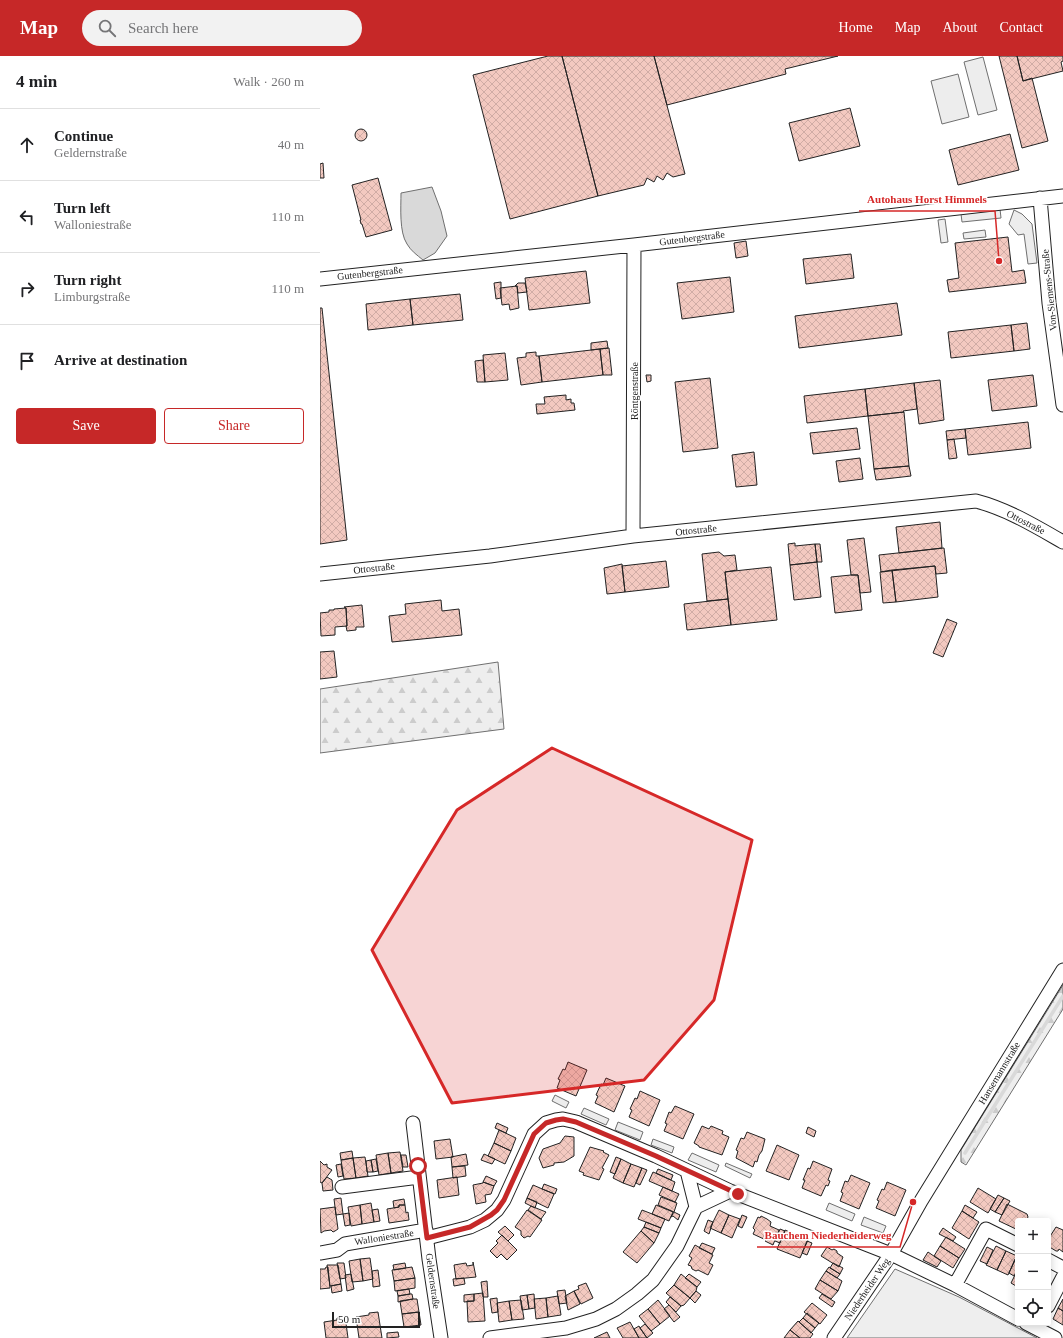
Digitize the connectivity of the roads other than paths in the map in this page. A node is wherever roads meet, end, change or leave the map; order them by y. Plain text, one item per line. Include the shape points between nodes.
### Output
1 (1063, 196) edge
2 (1040, 198) junction
3 (634, 245) junction
4 (320, 278) edge
5 (1063, 405) edge
6 (633, 536) junction
7 (1063, 542) edge
8 (320, 574) edge
9 (1063, 970) edge
10 (412, 1123) dead end
11 (687, 1171) junction
12 (419, 1177) junction
13 (936, 1177) joint
14 (342, 1187) dead end
15 (730, 1191) junction
16 (696, 1207) junction
17 (427, 1234) junction
18 (1015, 1244) edge
19 (320, 1253) edge
20 (891, 1254) junction
21 (1051, 1262) edge
22 (1063, 1268) edge
23 (1063, 1278) edge
24 (955, 1284) junction
25 (1051, 1300) edge
26 (1015, 1317) edge
27 (1036, 1326) edge
28 (568, 1333) edge
29 (441, 1338) edge
30 (490, 1338) edge
31 (834, 1338) edge
32 (1055, 1338) edge

1 - 2 street, Gutenbergstraße
2 - 3 street, Gutenbergstraße
2 - 5 street, Von-Siemens-Straße via 1049,303
3 - 4 street, Gutenbergstraße
3 - 6 street, Röntgenstraße
6 - 7 street, Ottostraße via 976,501 993,506
6 - 8 street, Ottostraße via 490,556
9 - 13 street, Hansemannstraße
10 - 12 street, Geldernstraße
11 - 15 street
11 - 16 street
11 - 17 street, Walloniestraße via 576,1122 556,1120 546,1123 534,1134 497,1210 485,1220 470,1227
12 - 14 street
12 - 17 street, Geldernstraße
13 - 20 street, Niederheider Weg
15 - 16 street
15 - 20 street
16 - 28 street via 672,1255 653,1280 616,1309
17 - 19 street, Walloniestraße via 345,1244 337,1250
17 - 29 street, Geldernstraße
18 - 24 street via 986,1229
20 - 24 street
20 - 31 street, Niederheider Weg
21 - 22 street
23 - 25 street
24 - 26 street
27 - 32 street
28 - 30 street

